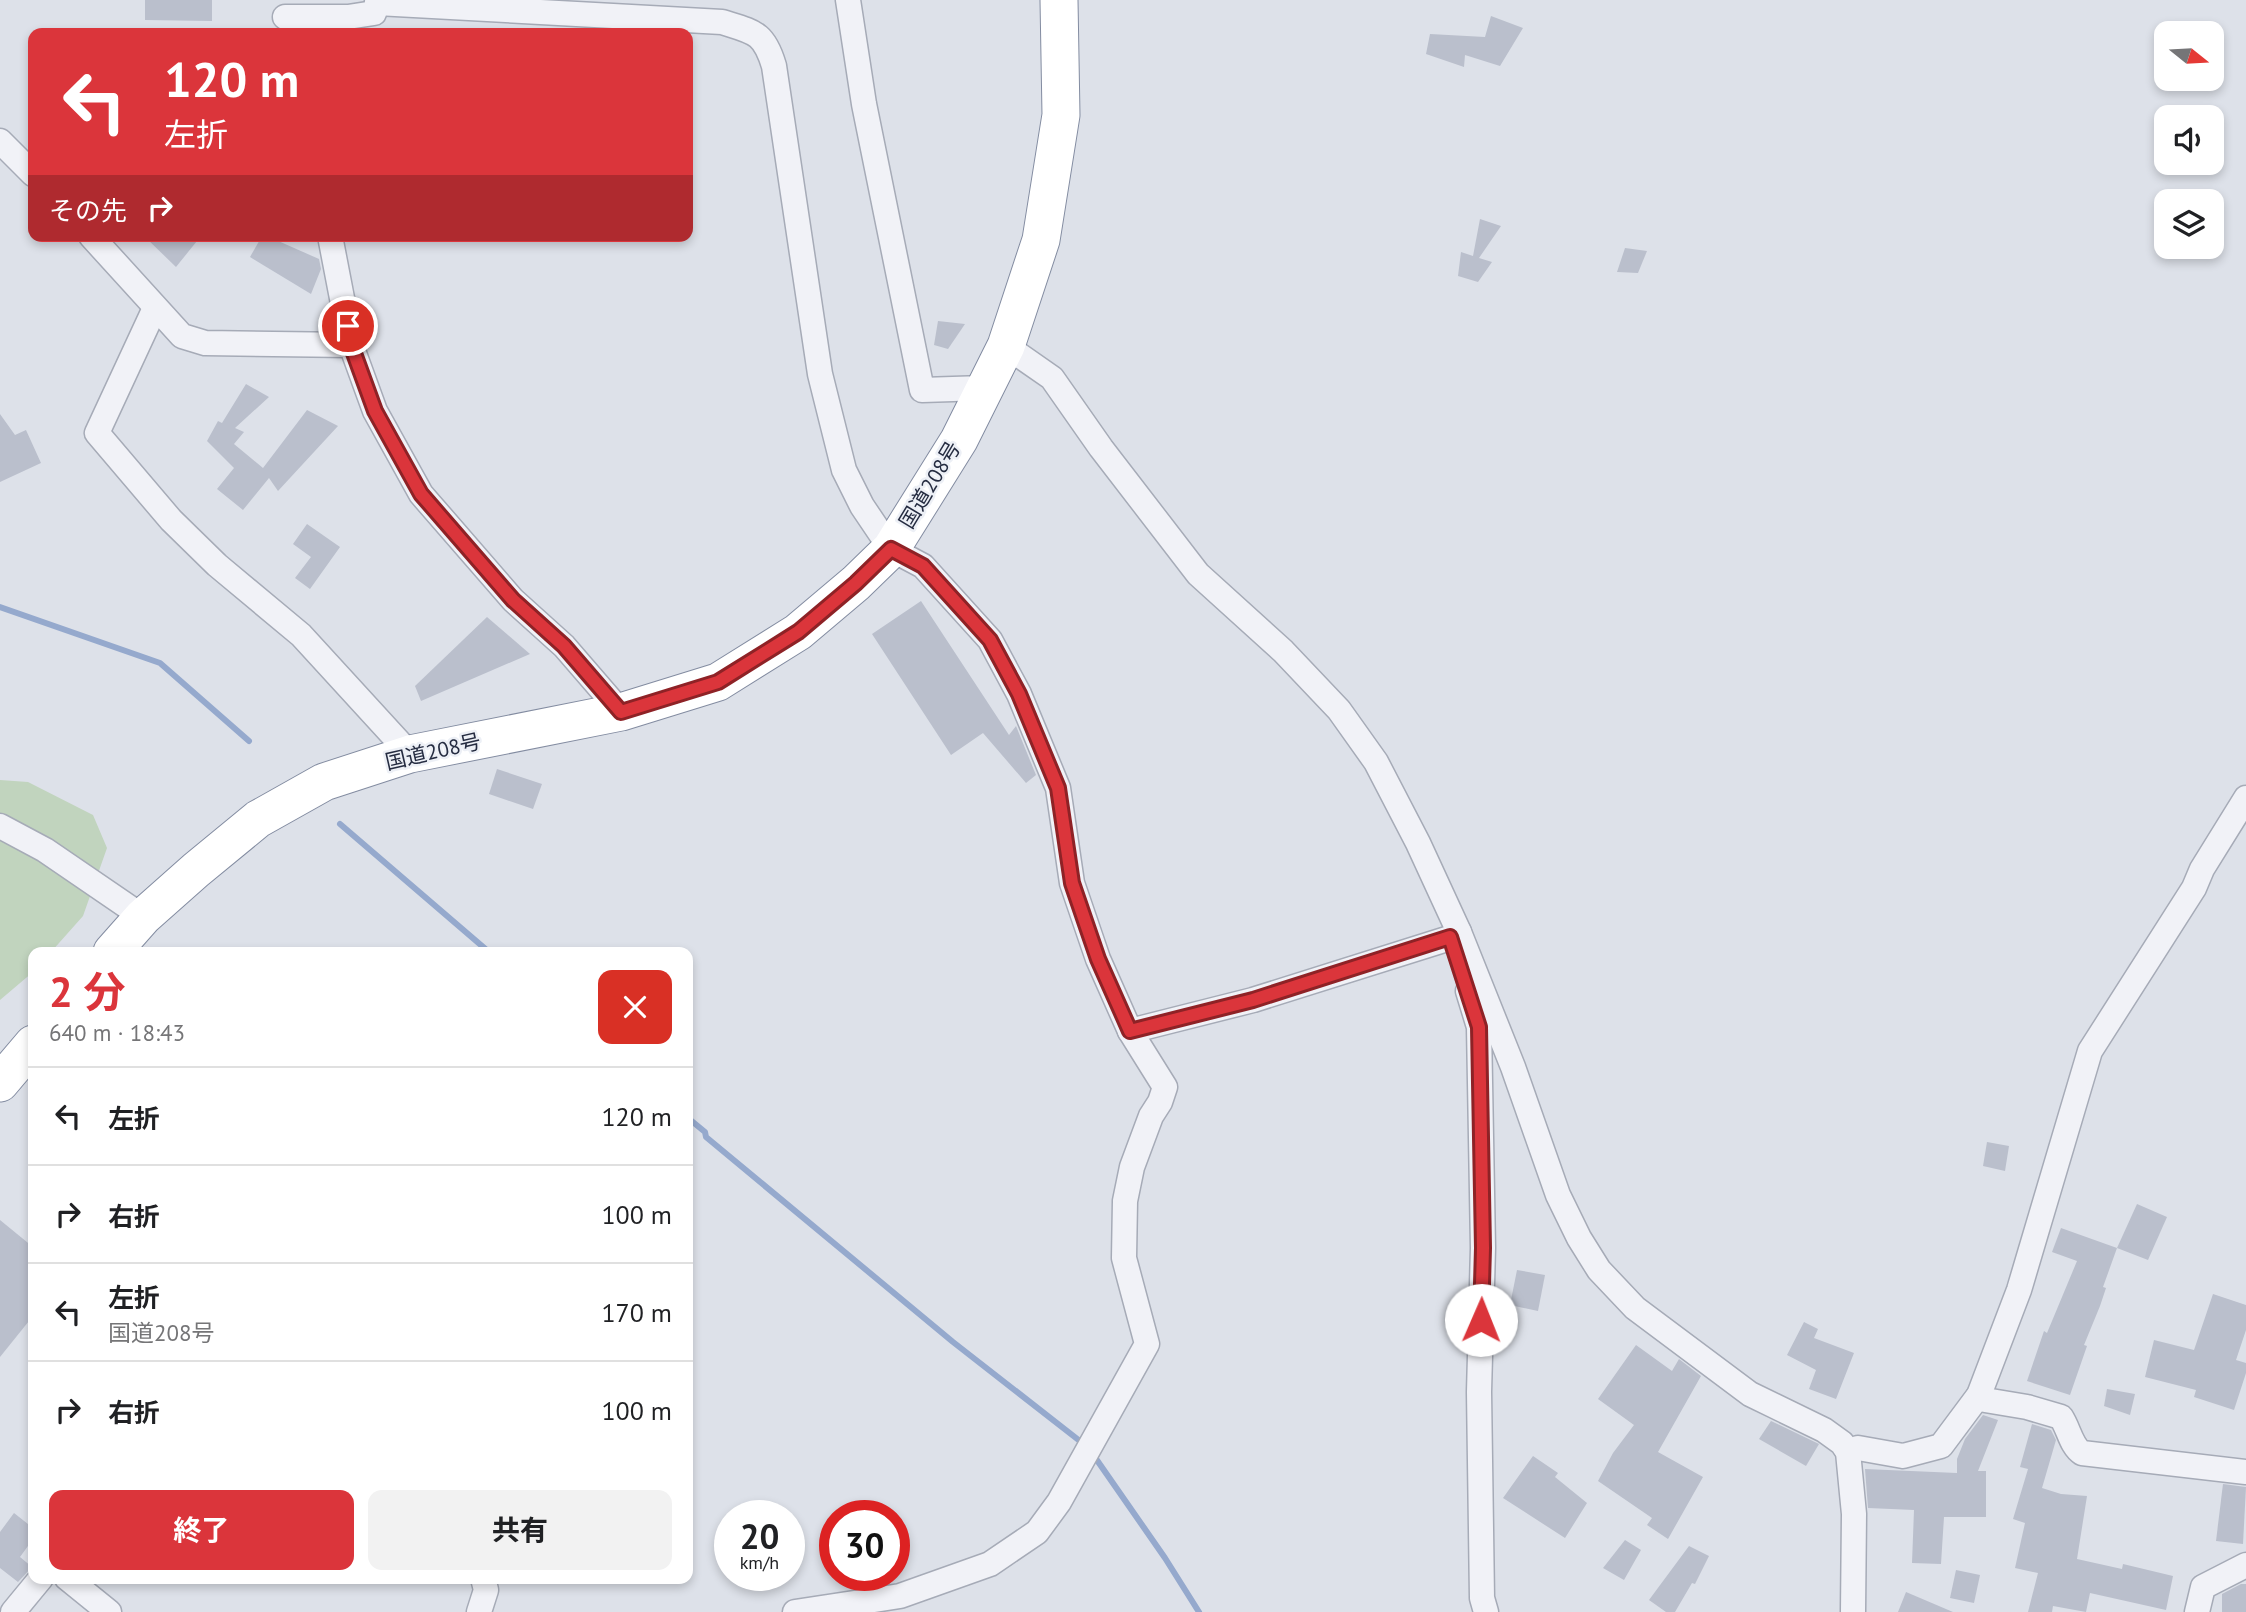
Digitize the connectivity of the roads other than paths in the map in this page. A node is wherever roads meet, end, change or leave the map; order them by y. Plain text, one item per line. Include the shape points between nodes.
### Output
1 (849, 0) edge
2 (1059, 0) edge
3 (377, 2) edge
4 (284, 17) edge
5 (0, 141) edge
6 (28, 169) edge
7 (96, 242) edge
8 (331, 242) edge
9 (155, 308) junction
10 (351, 345) junction
11 (1006, 346) junction
12 (985, 388) junction
13 (891, 549) junction
14 (621, 712) junction
15 (410, 754) junction
16 (2246, 798) edge
17 (0, 826) edge
18 (143, 917) junction
19 (1455, 935) junction
20 (116, 947) edge
21 (1130, 1031) junction
22 (28, 1050) edge
23 (0, 1083) edge
24 (1979, 1395) junction
25 (1847, 1452) junction
26 (2246, 1472) edge
27 (2246, 1565) edge
28 (36, 1584) edge
29 (74, 1584) edge
30 (484, 1584) edge
31 (903, 1604) edge
32 (13, 1612) edge
33 (109, 1612) edge
34 (479, 1612) edge
35 (795, 1612) edge
36 (1486, 1612) edge
37 (1853, 1612) edge
38 (2197, 1612) edge

1 - 12 street via 864,104 922,390
2 - 11 highway, 国道208号 via 1061,115 1041,240
3 - 4 street via 374,13
3 - 13 street via 722,22 757,33 774,66 820,374 844,470
5 - 6 street
7 - 9 street
8 - 10 street
9 - 10 street via 182,336 205,343
9 - 15 street via 97,433 171,520 301,635
10 - 14 street via 375,411 421,494 513,600 564,646
11 - 12 highway, 国道208号
11 - 19 street via 1052,378 1198,574 1283,651 1339,710 1376,762 1418,843
12 - 13 highway, 国道208号 via 959,440
13 - 14 highway, 国道208号 via 798,632 718,682
13 - 21 street via 923,566 990,640 1019,694 1058,788 1072,883 1098,959
14 - 15 highway, 国道208号
15 - 18 highway, 国道208号 via 324,782 258,819
16 - 24 street via 2090,1051 2019,1290
17 - 18 street via 45,850
18 - 20 highway, 国道208号
19 - 21 street via 1253,1000
19 - 25 street via 1513,1067 1558,1195 1599,1269 1635,1308 1750,1394 1824,1430
19 - 36 street via 1479,1027 1483,1248 1479,1392 1482,1598
21 - 31 street via 1165,1087 1132,1167 1125,1201 1124,1258 1147,1344 1059,1502 1037,1532 990,1564
22 - 23 highway
24 - 25 street via 1941,1446 1903,1455 1858,1448
24 - 26 street via 2062,1417 2075,1449 2082,1453
25 - 37 street via 1854,1514
27 - 38 street via 2203,1587
28 - 32 street
29 - 33 street
30 - 34 street
31 - 35 street

